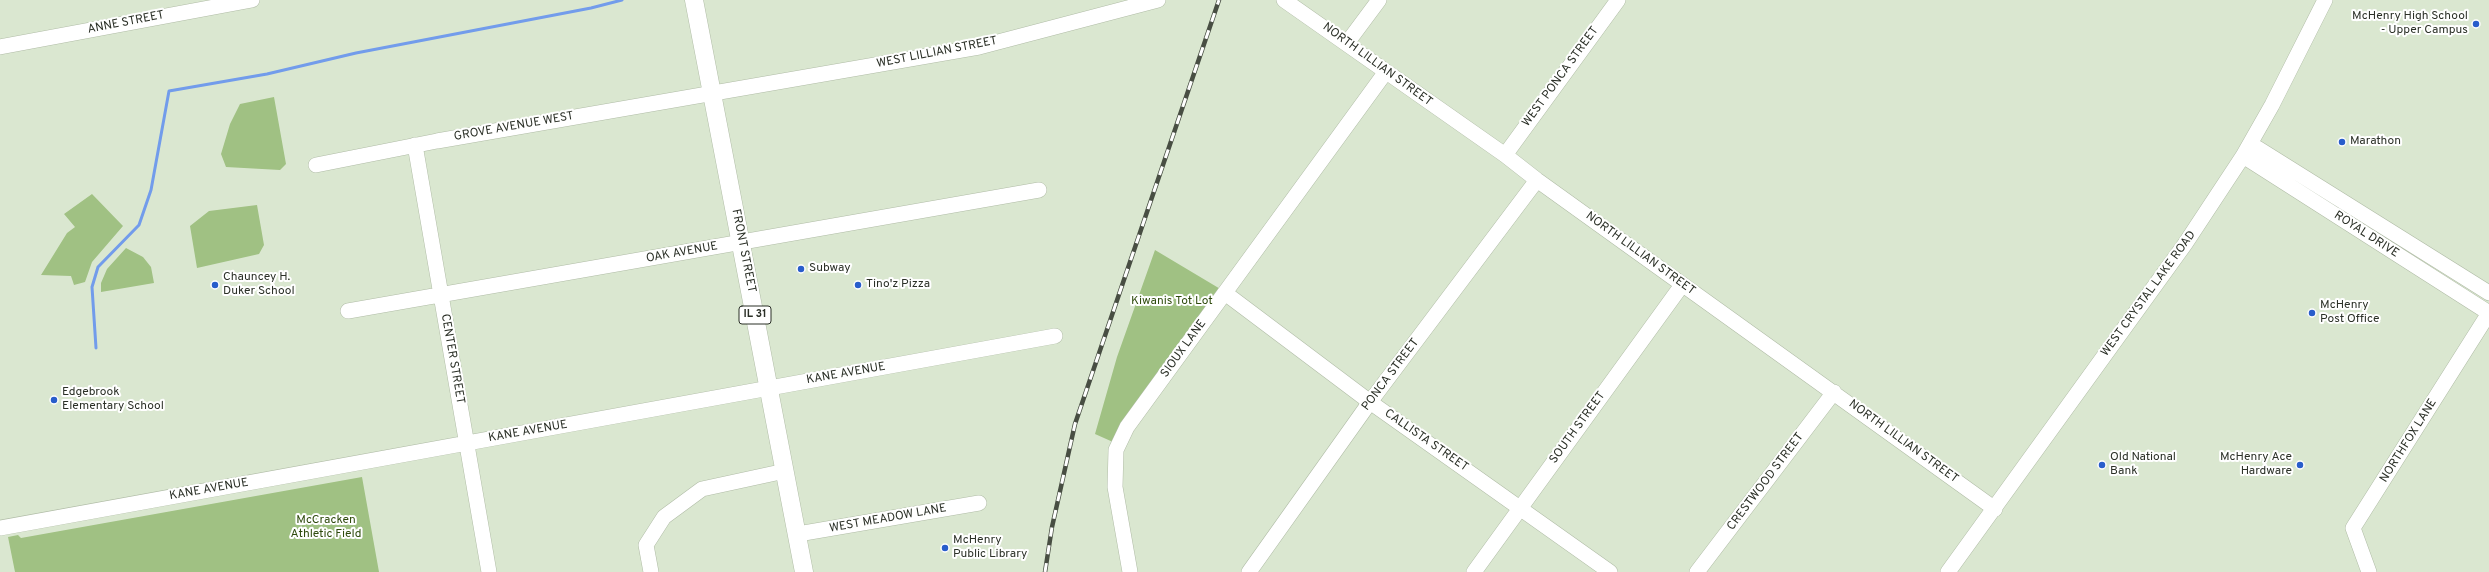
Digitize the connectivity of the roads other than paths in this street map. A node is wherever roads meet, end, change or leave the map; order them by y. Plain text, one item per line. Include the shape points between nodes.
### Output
1 (252, 0) edge
2 (694, 0) edge
3 (1158, 0) edge
4 (1284, 0) edge
5 (1379, 0) edge
6 (1618, 0) edge
7 (2324, 0) edge
8 (1347, 43) junction
9 (0, 47) edge
10 (1385, 73) junction
11 (713, 92) junction
12 (415, 145) junction
13 (2247, 150) junction
14 (1505, 155) junction
15 (316, 165) dead end
16 (1537, 180) junction
17 (1039, 190) dead end
18 (741, 243) junction
19 (1682, 285) junction
20 (1225, 293) junction
21 (2489, 293) edge
22 (441, 294) junction
23 (348, 311) dead end
24 (2489, 313) edge
25 (1055, 336) dead end
26 (769, 388) junction
27 (1834, 392) junction
28 (1370, 402) junction
29 (467, 443) junction
30 (785, 471) junction
31 (979, 503) dead end
32 (1521, 508) junction
33 (1995, 509) junction
34 (0, 528) edge
35 (798, 534) junction
36 (489, 572) edge
37 (651, 572) edge
38 (804, 572) edge
39 (1130, 572) edge
40 (1249, 572) edge
41 (1474, 572) edge
42 (1610, 572) edge
43 (1697, 572) edge
44 (1948, 572) edge
45 (2369, 572) edge

1 - 9 street, ANNE STREET
2 - 11 main road, FRONT STREET / IL 31
3 - 11 street, WEST LILLIAN STREET via 979,47
4 - 8 street, NORTH LILLIAN STREET
5 - 8 street
6 - 14 street, WEST PONCA STREET
7 - 13 street, WEST CRYSTAL LAKE ROAD
8 - 10 street, NORTH LILLIAN STREET
10 - 14 street, NORTH LILLIAN STREET
10 - 20 street, SIOUX LANE
11 - 12 street, GROVE AVENUE WEST
11 - 18 main road, FRONT STREET / IL 31
12 - 15 street, GROVE AVENUE WEST
12 - 22 street, CENTER STREET
13 - 21 street, ROYAL DRIVE
13 - 24 street, ROYAL DRIVE
13 - 33 street, WEST CRYSTAL LAKE ROAD via 2185,244
14 - 16 street, NORTH LILLIAN STREET
16 - 19 street, NORTH LILLIAN STREET
16 - 28 street, PONCA STREET
17 - 18 street, OAK AVENUE
18 - 22 street, OAK AVENUE
18 - 26 main road, FRONT STREET / IL 31
19 - 27 street, NORTH LILLIAN STREET
19 - 32 street, SOUTH STREET
20 - 28 street, CALLISTA STREET
20 - 39 street, SIOUX LANE via 1127,426 1116,450 1115,487
22 - 23 street, OAK AVENUE
22 - 29 street, CENTER STREET
24 - 45 street, NORTHFOX LANE via 2353,528
25 - 26 street, KANE AVENUE
26 - 29 street, KANE AVENUE
26 - 30 main road, FRONT STREET / IL 31
27 - 33 street, NORTH LILLIAN STREET
27 - 43 street, CRESTWOOD STREET
28 - 32 street, CALLISTA STREET
28 - 40 street, PONCA STREET
29 - 34 street, KANE AVENUE
29 - 36 street, CENTER STREET
30 - 35 main road, FRONT STREET / IL 31
30 - 37 street via 702,489 664,517 646,545
31 - 35 street, WEST MEADOW LANE
32 - 41 street, SOUTH STREET
32 - 42 street, CALLISTA STREET
33 - 44 street, WEST CRYSTAL LAKE ROAD
35 - 38 main road, FRONT STREET / IL 31

